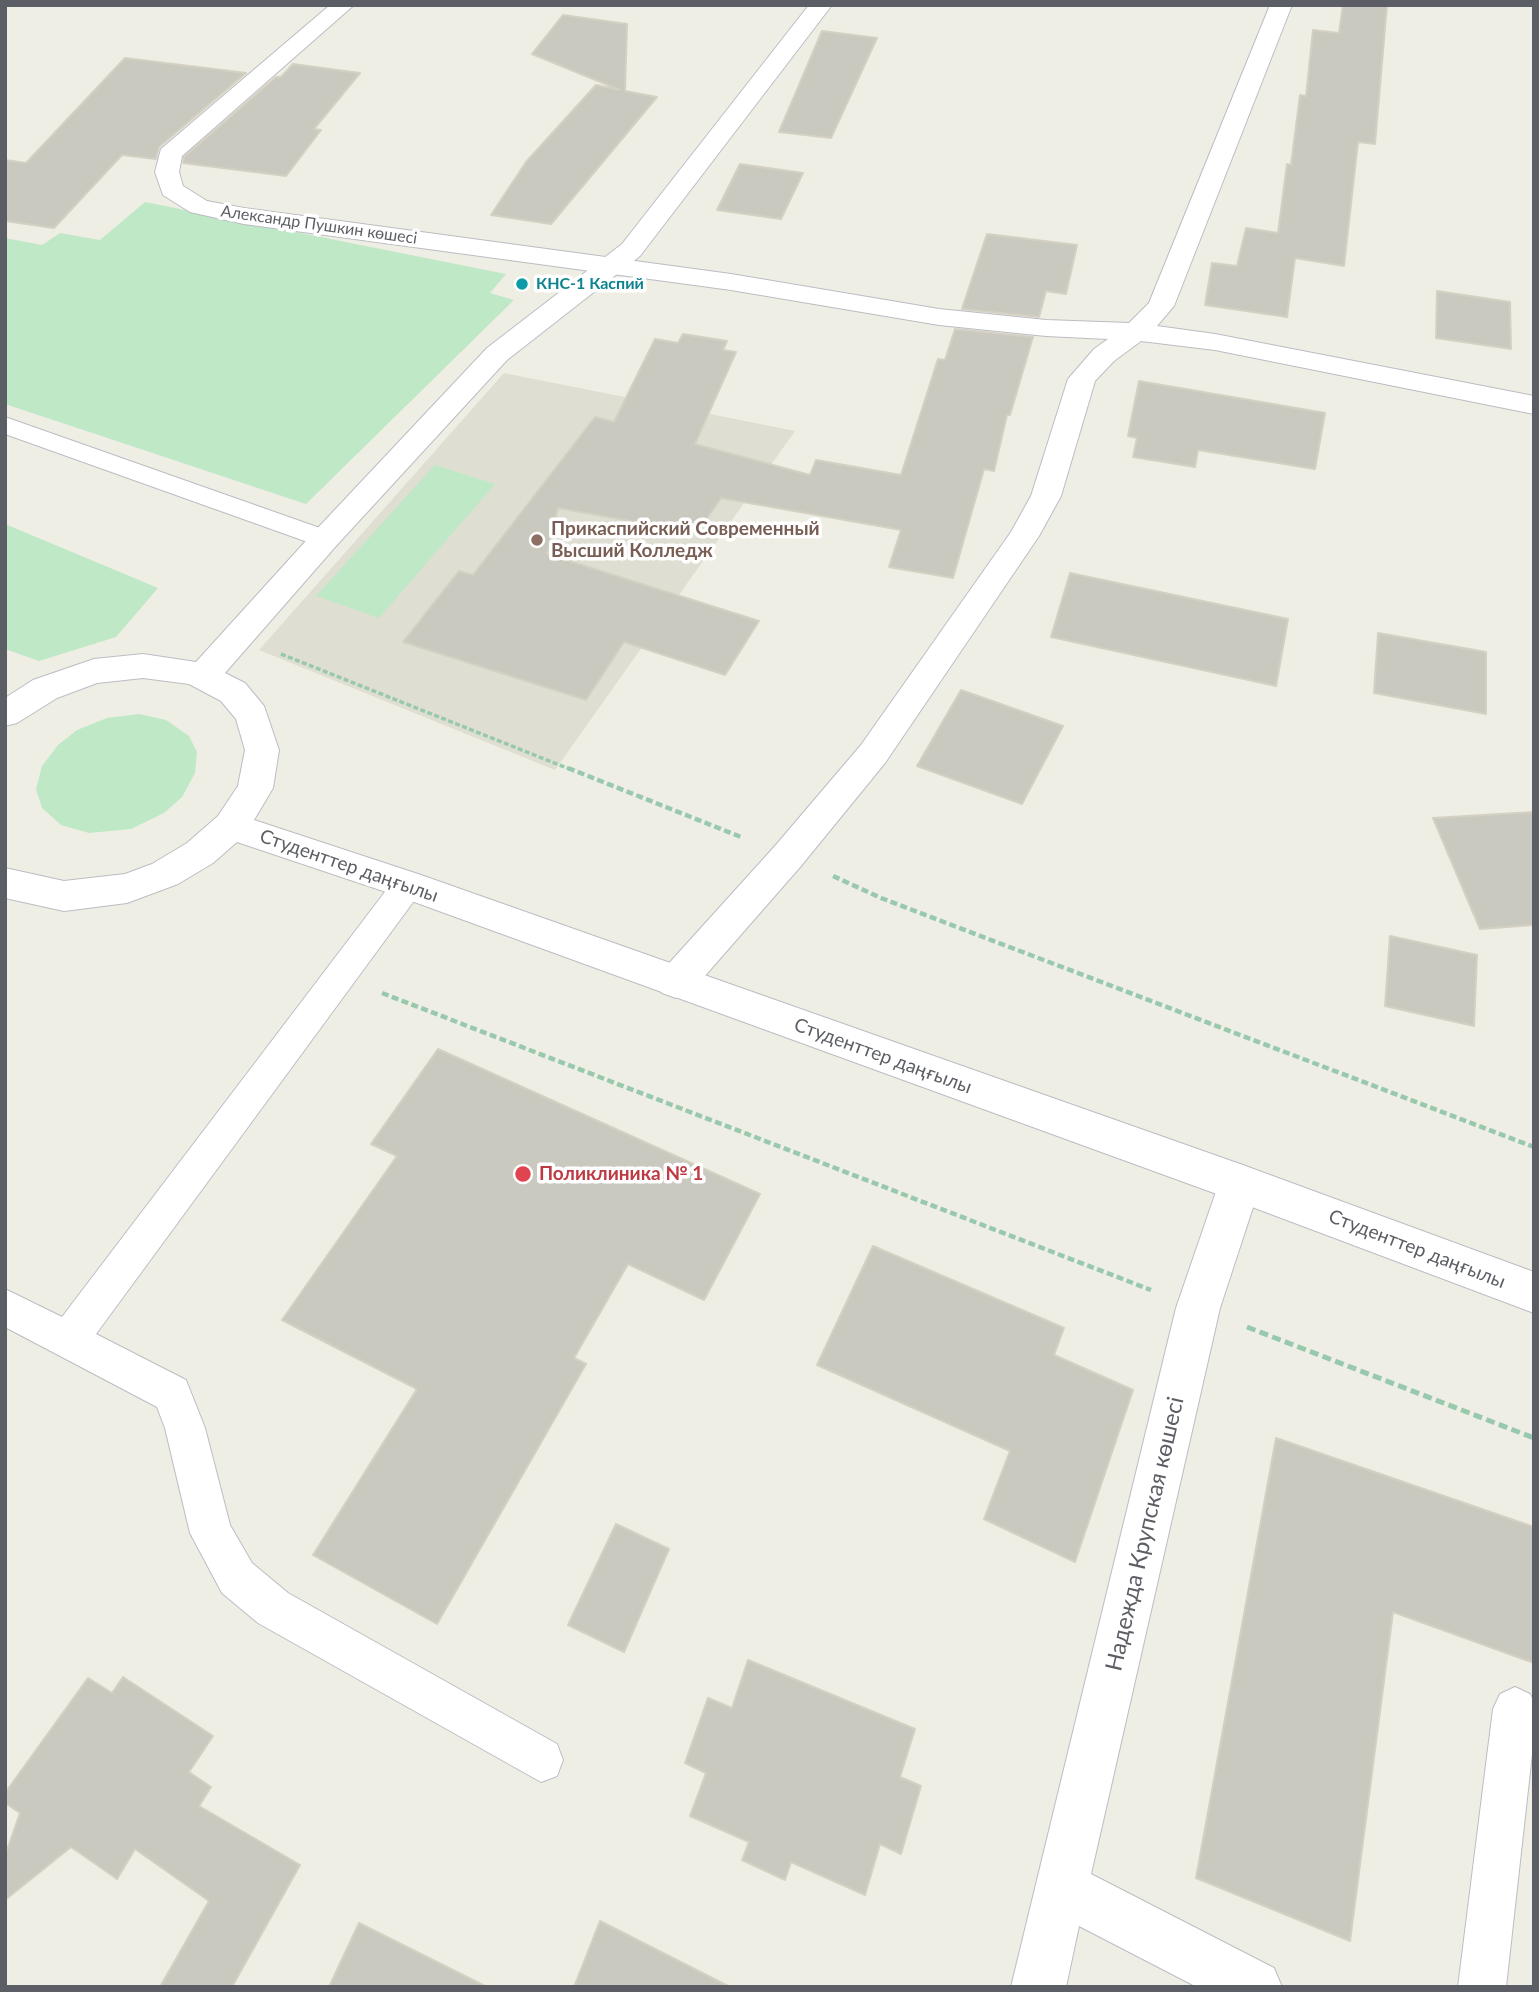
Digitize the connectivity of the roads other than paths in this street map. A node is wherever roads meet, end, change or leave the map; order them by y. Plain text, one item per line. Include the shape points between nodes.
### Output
1 (343, 5) edge
2 (821, 5) edge
3 (1281, 5) edge
4 (607, 266) junction
5 (1136, 332) junction
6 (1534, 405) edge
7 (5, 425) edge
8 (325, 539) junction
9 (203, 676) junction
10 (5, 714) edge
11 (231, 826) junction
12 (6, 884) edge
13 (408, 885) junction
14 (676, 982) junction
15 (1240, 1183) junction
16 (1534, 1293) edge
17 (5, 1307) edge
18 (68, 1340) junction
19 (1516, 1709) dead end
20 (541, 1760) dead end
21 (1062, 1888) junction
22 (1038, 1987) edge
23 (1255, 1987) edge
24 (1482, 1987) edge

1 - 4 street, Александр Пушкин көшесі via 170,154 167,172 172,190 199,207 244,216
2 - 4 street via 631,250
3 - 5 street via 1173,281 1161,306
4 - 5 street via 939,317
4 - 8 street via 497,354
5 - 6 street via 1214,342
5 - 14 street via 1104,355 1082,379 1046,496 1024,536 873,754
7 - 8 lane
8 - 9 street
9 - 10 street via 142,666 94,671 45,689
9 - 11 street via 233,692 252,715 262,750 255,788
11 - 12 street via 165,874 127,888 64,896
11 - 13 street, Студенттер даңғылы
13 - 14 street, Студенттер даңғылы
13 - 18 lane
14 - 15 street, Студенттер даңғылы
15 - 16 street, Студенттер даңғылы
15 - 21 street, Надежда Крупская көшесі via 1198,1308
17 - 18 lane
18 - 20 lane via 172,1394 211,1533 237,1578 273,1608
19 - 24 lane
21 - 22 street, Надежда Крупская көшесі
21 - 23 street

